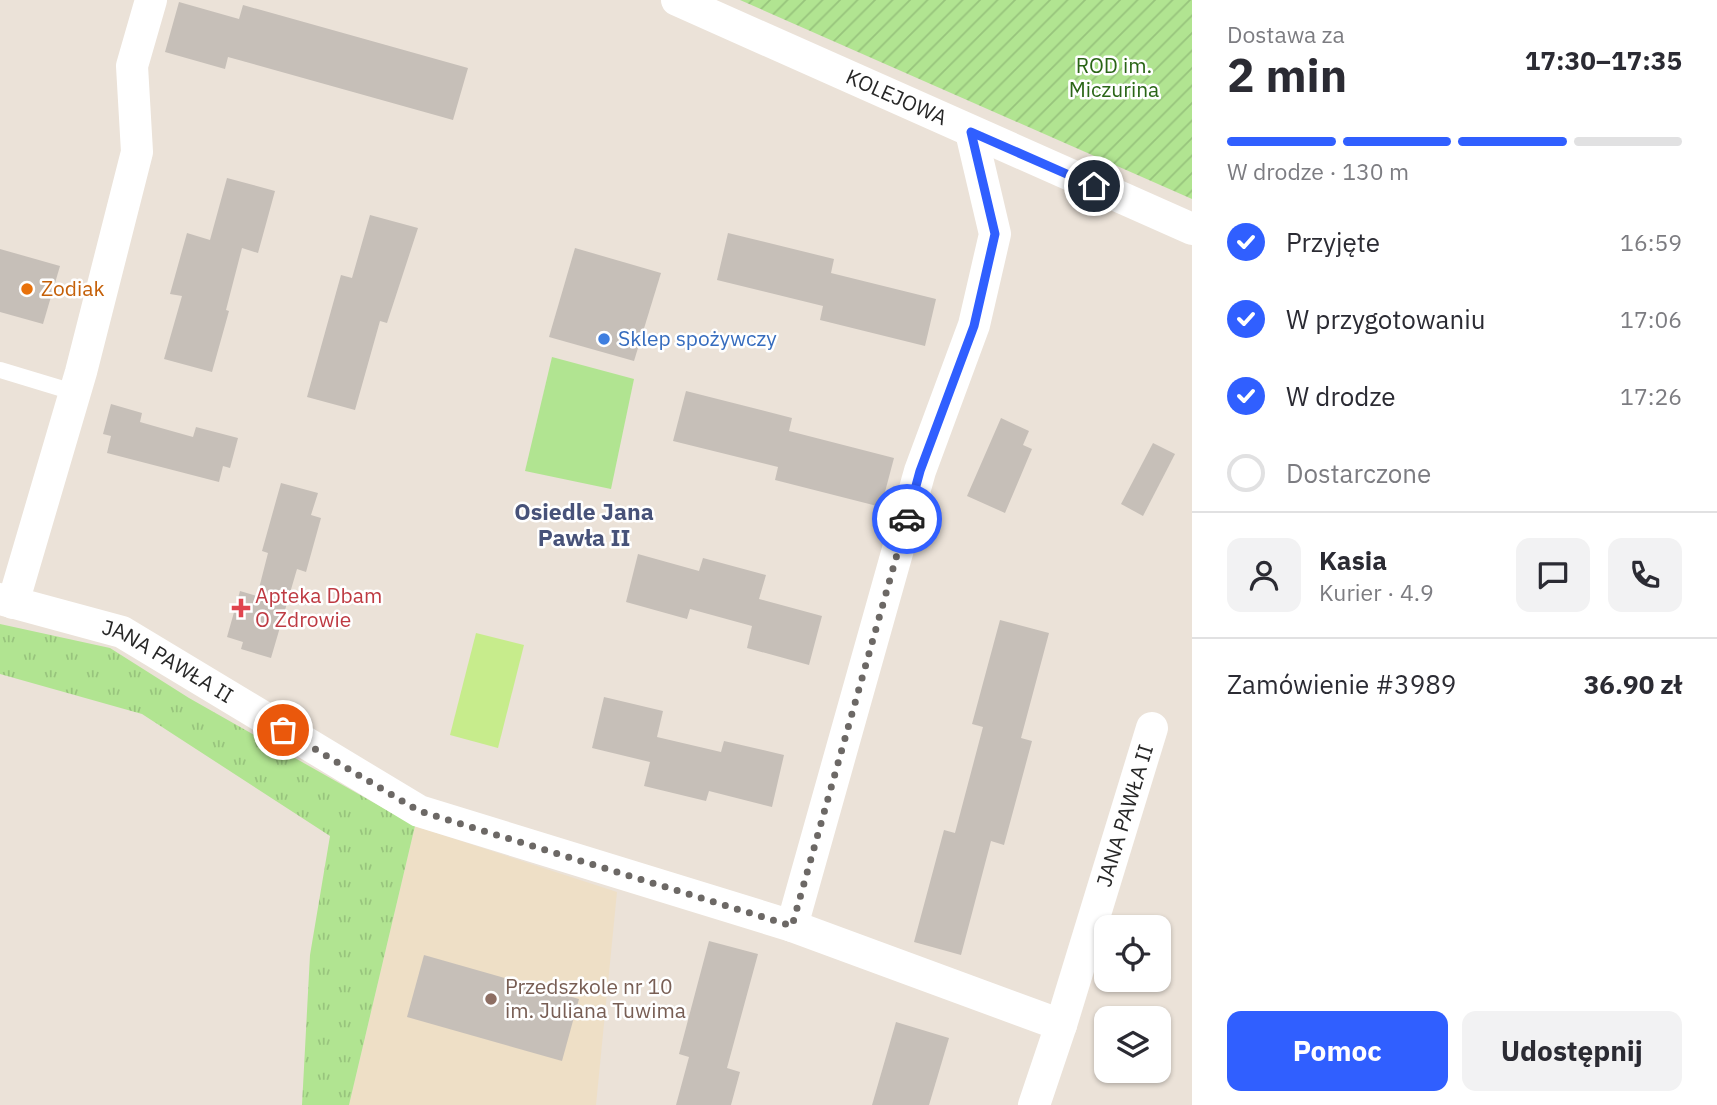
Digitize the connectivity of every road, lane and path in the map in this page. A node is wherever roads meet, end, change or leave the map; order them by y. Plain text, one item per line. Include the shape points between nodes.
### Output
1 (151, 0) edge
2 (677, 0) edge
3 (971, 132) junction
4 (1192, 229) edge
5 (0, 370) edge
6 (73, 392) junction
7 (7, 601) edge
8 (1152, 728) dead end
9 (792, 926) junction
10 (1061, 1025) junction
11 (1034, 1105) edge

1 - 6 street via 132,66 137,152
2 - 3 street, KOLEJOWA
3 - 4 street, KOLEJOWA
3 - 9 street via 995,234 974,326 920,471
5 - 6 lane
6 - 7 street
7 - 9 street, JANA PAWŁA II via 122,632 419,811
8 - 10 street, JANA PAWŁA II
9 - 10 street, JANA PAWŁA II
10 - 11 street, JANA PAWŁA II

